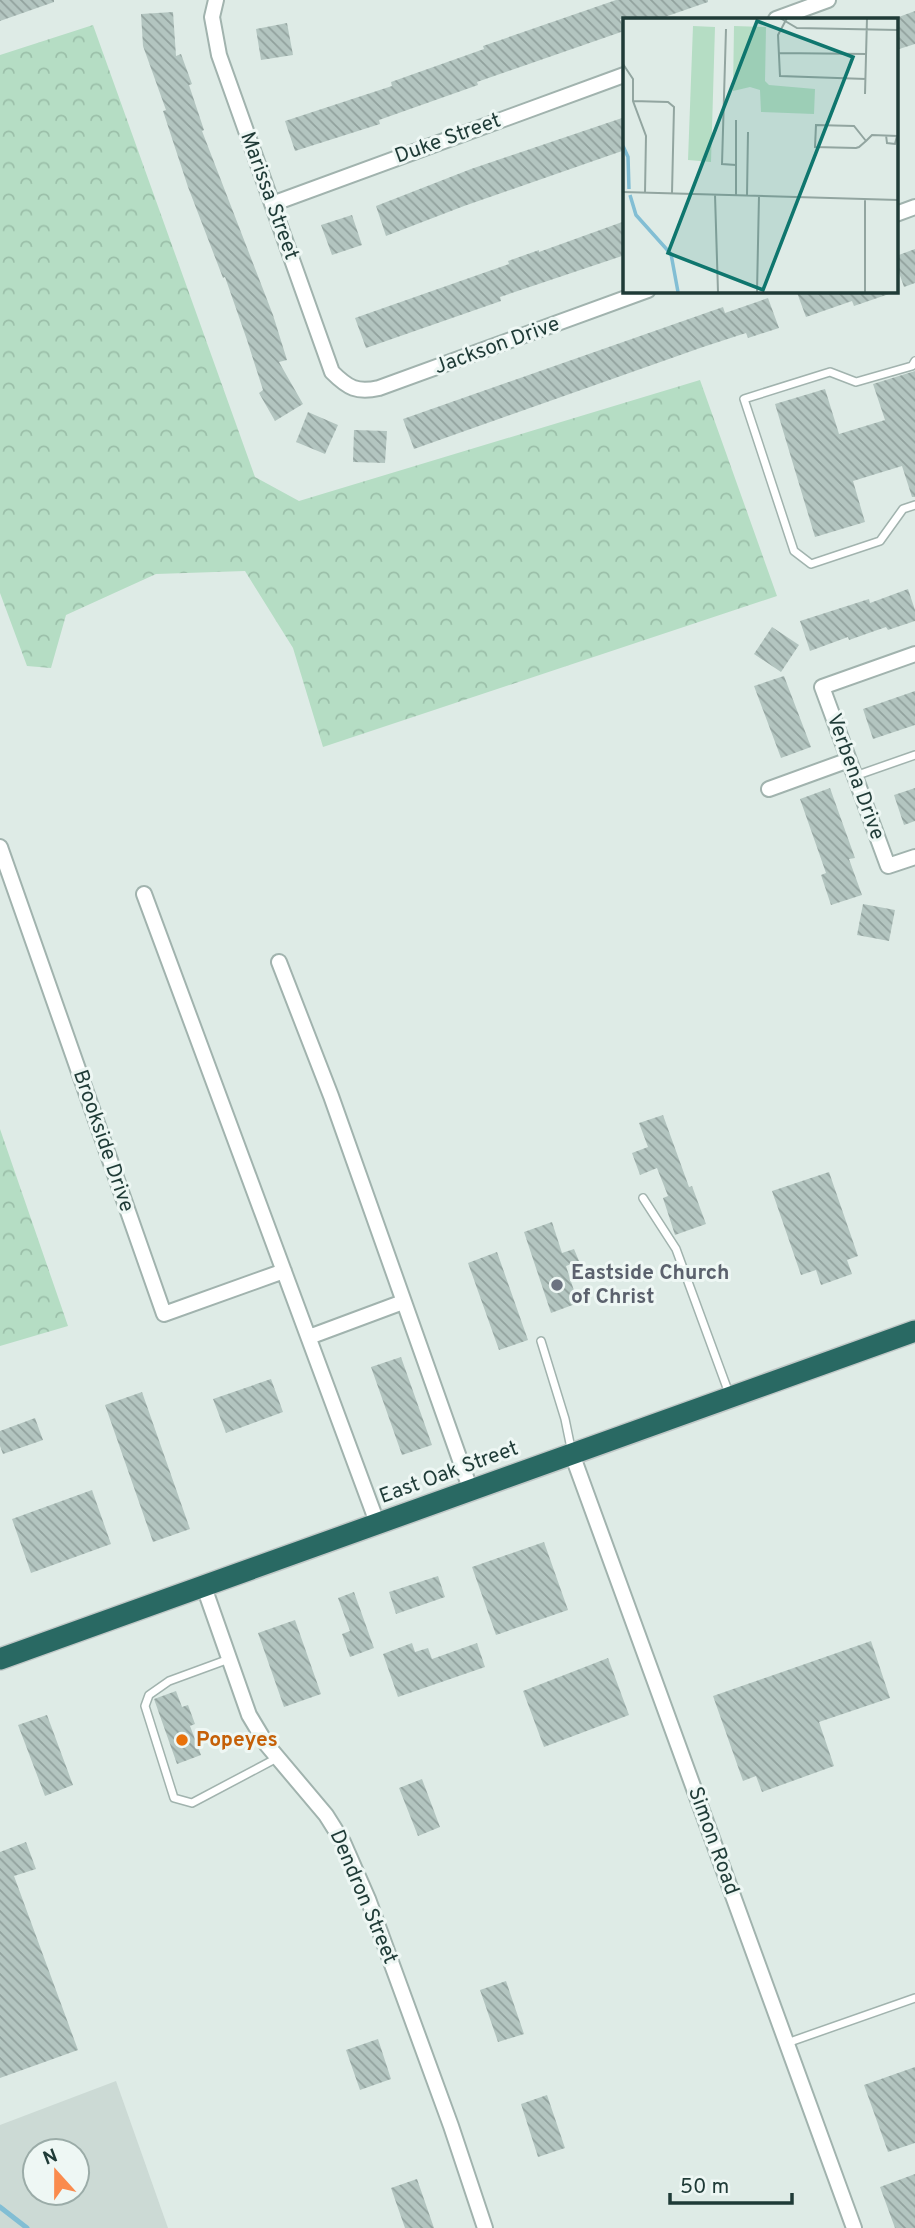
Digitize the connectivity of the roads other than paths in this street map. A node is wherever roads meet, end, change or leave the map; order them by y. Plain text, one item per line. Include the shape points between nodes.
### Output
1 (216, 0) edge
2 (828, 0) edge
3 (779, 18) edge
4 (623, 76) edge
5 (272, 204) junction
6 (915, 207) edge
7 (898, 213) edge
8 (643, 292) edge
9 (915, 361) edge
10 (345, 385) joint
11 (915, 505) edge
12 (915, 654) edge
13 (915, 755) edge
14 (849, 760) junction
15 (855, 776) junction
16 (769, 789) dead end
17 (0, 847) edge
18 (915, 857) edge
19 (144, 894) dead end
20 (279, 962) dead end
21 (643, 1198) dead end
22 (284, 1271) junction
23 (403, 1302) junction
24 (915, 1331) edge
25 (309, 1337) junction
26 (541, 1341) dead end
27 (730, 1397) junction
28 (572, 1454) junction
29 (471, 1491) junction
30 (378, 1525) junction
31 (204, 1587) junction
32 (0, 1659) edge
33 (229, 1659) junction
34 (278, 1758) junction
35 (915, 1998) edge
36 (786, 2043) junction
37 (485, 2228) edge
38 (854, 2228) edge

1 - 5 street, Marissa Street via 212,17 219,55
2 - 3 street
4 - 5 street, Duke Street
5 - 10 street, Marissa Street via 332,372
6 - 7 street
8 - 10 street, Jackson Drive via 379,388 364,392
9 - 11 lane via 912,366 856,382 830,372 744,399 794,551 811,564 880,541 903,509
12 - 14 street, Verbena Drive via 822,687
13 - 15 lane
14 - 15 street, Verbena Drive
14 - 16 street
15 - 18 street, Verbena Drive via 888,866
17 - 22 street, Brookside Drive via 164,1314
19 - 22 street
20 - 23 street
21 - 27 lane via 676,1249
22 - 25 street
23 - 25 street
23 - 29 street
24 - 27 highway, East Oak Street
25 - 30 street
26 - 28 lane
27 - 28 highway, East Oak Street
28 - 29 highway, East Oak Street
28 - 36 street, Simon Road
29 - 30 highway, East Oak Street
30 - 31 highway, East Oak Street
31 - 32 highway, East Oak Street
31 - 33 street, Dendron Street
33 - 34 street, Dendron Street via 250,1716
33 - 34 lane via 169,1681 149,1695 145,1706 174,1798 192,1802
34 - 37 street, Dendron Street via 343,1842
35 - 36 lane
36 - 38 street, Simon Road

